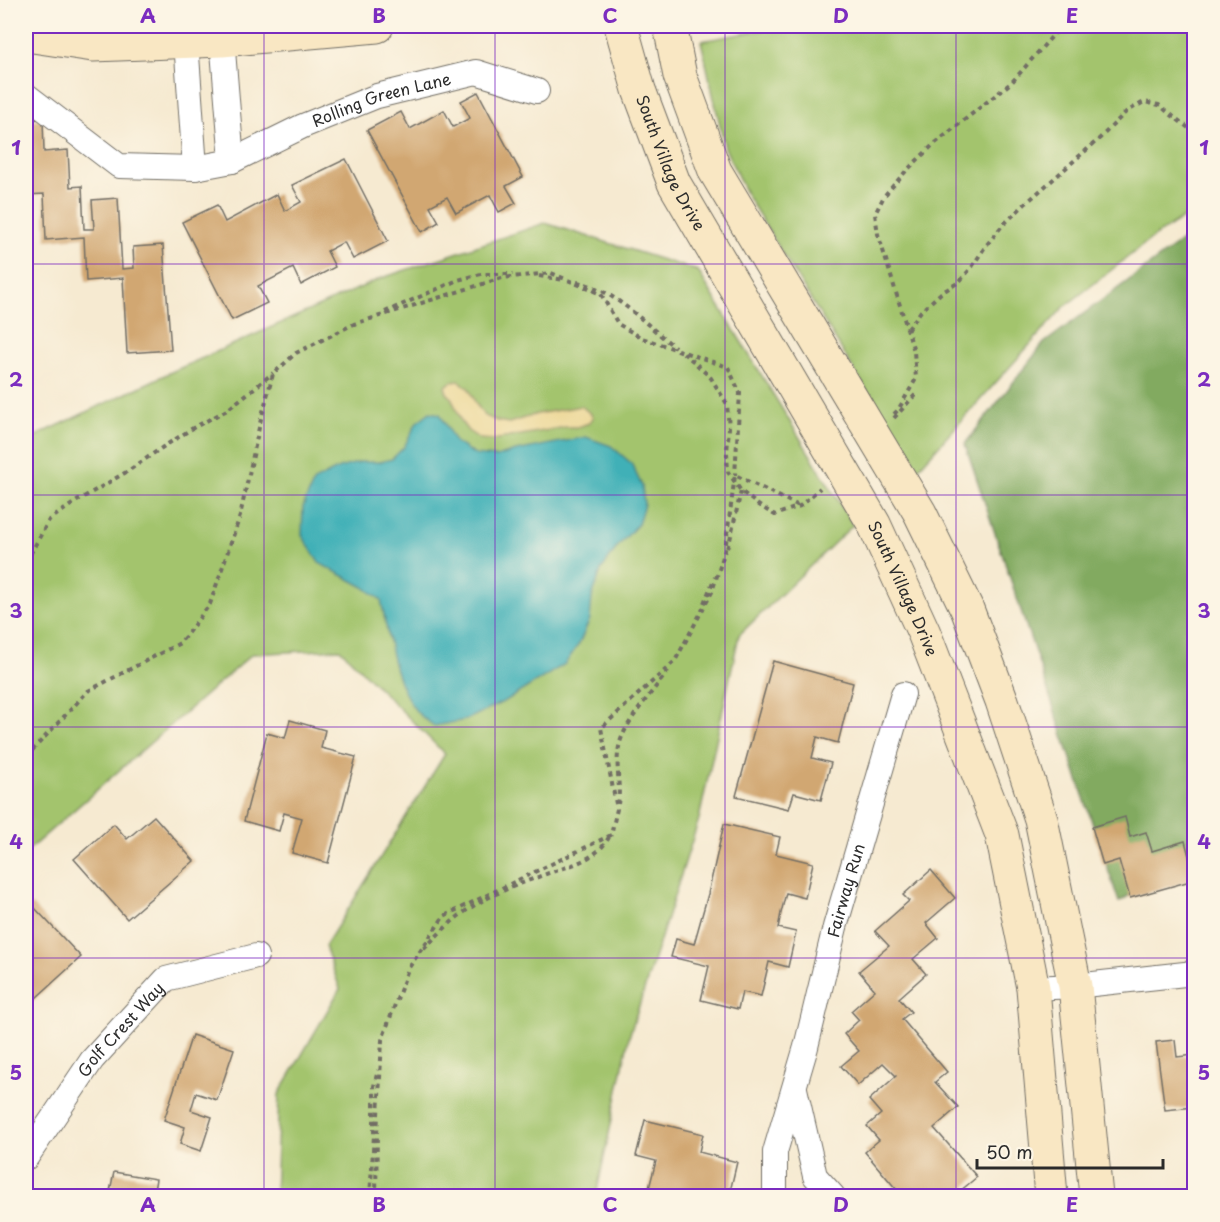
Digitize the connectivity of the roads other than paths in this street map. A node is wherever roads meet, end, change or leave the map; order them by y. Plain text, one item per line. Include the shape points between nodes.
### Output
1 (377, 26) edge
2 (621, 26) edge
3 (670, 26) edge
4 (186, 33) edge
5 (221, 33) edge
6 (26, 35) edge
7 (537, 91) dead end
8 (26, 95) edge
9 (232, 161) junction
10 (195, 168) junction
11 (903, 694) dead end
12 (256, 956) dead end
13 (1194, 973) edge
14 (1075, 986) junction
15 (1033, 988) junction
16 (794, 1087) junction
17 (26, 1158) edge
18 (815, 1176) junction
19 (776, 1191) edge
20 (832, 1197) edge
21 (1051, 1197) edge
22 (1096, 1197) edge

1 - 5 street
2 - 15 street, South Village Drive via 639,90 674,183 874,524 924,633 1002,835
3 - 14 street via 680,76 715,171 920,513 967,609 1041,819
4 - 5 street
4 - 6 street via 93,45
4 - 10 street
5 - 9 street
7 - 9 street, Rolling Green Lane via 476,72 377,96
8 - 10 street, Rolling Green Lane via 119,166
9 - 10 street, Rolling Green Lane
11 - 16 street, Fairway Run via 835,927
12 - 17 street, Golf Crest Way via 166,980 92,1060
13 - 14 street
14 - 15 street
14 - 22 street
15 - 21 street, South Village Drive
16 - 18 street, Fairway Run
16 - 19 street, Fairway Run via 775,1152
18 - 19 street
18 - 20 street, Fairway Run

